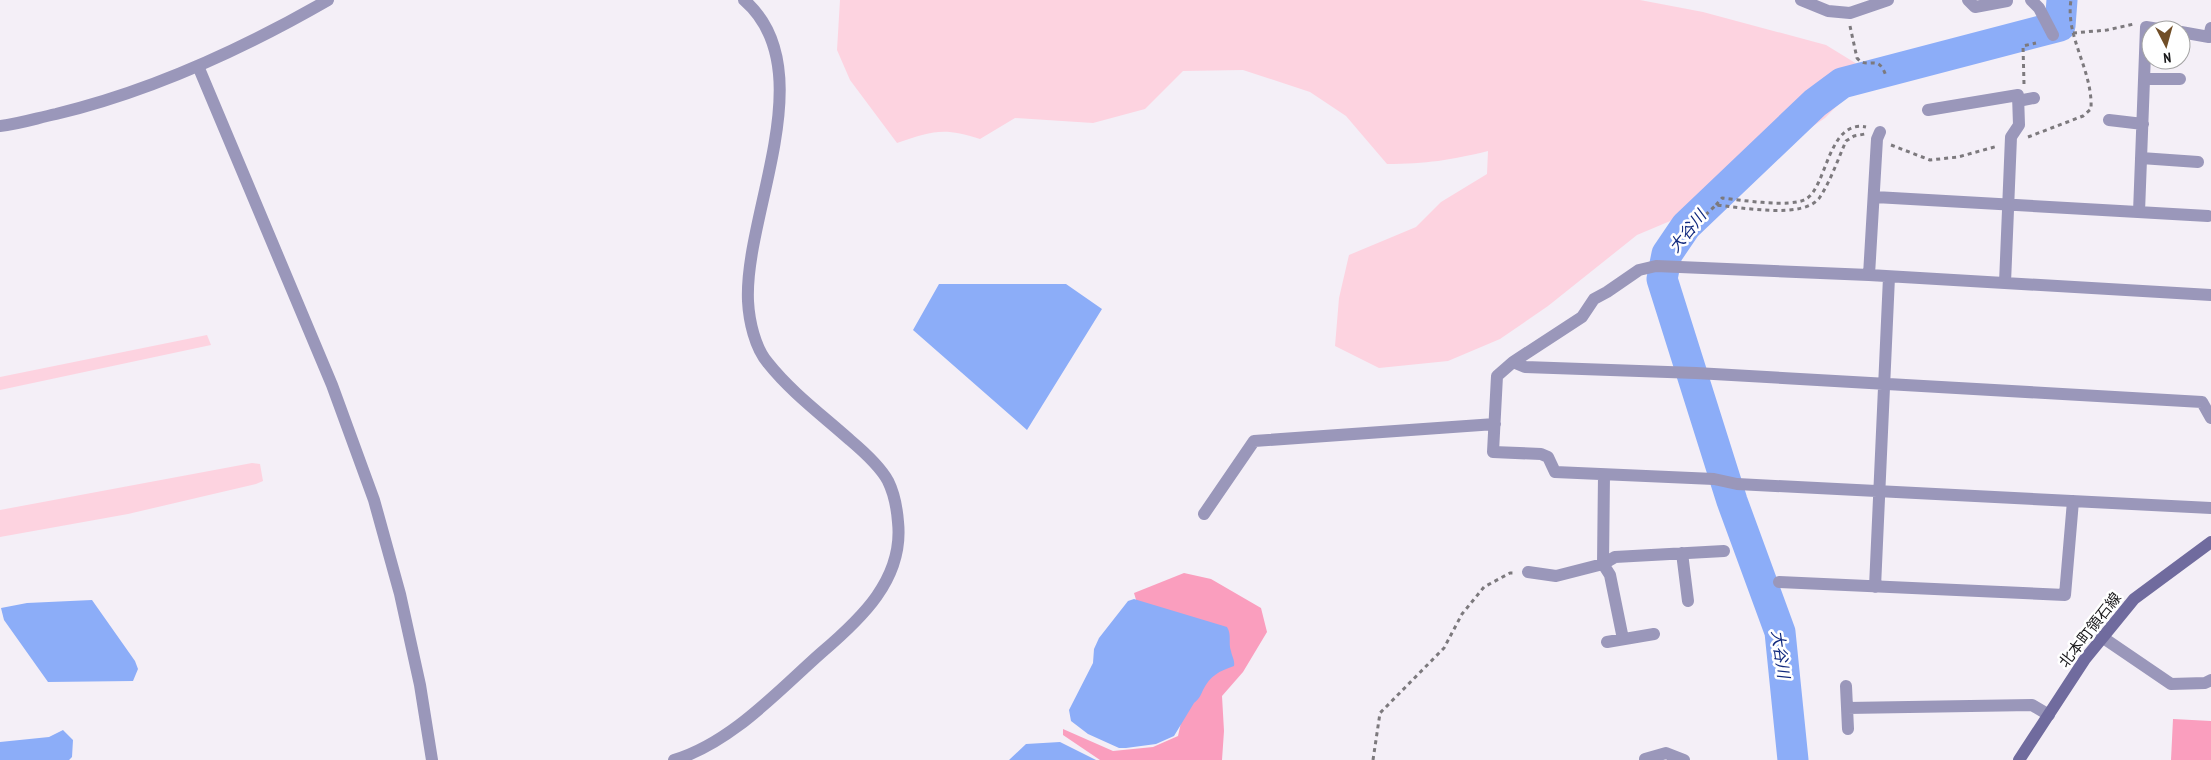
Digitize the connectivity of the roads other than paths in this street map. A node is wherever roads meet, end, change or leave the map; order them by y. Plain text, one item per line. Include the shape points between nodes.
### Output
1 (328, 0) edge
2 (744, 0) edge
3 (1801, 0) edge
4 (1888, 0) edge
5 (1968, 0) edge
6 (2031, 0) edge
7 (2007, 1) edge
8 (2191, 33) edge
9 (2210, 34) edge
10 (2054, 35) dead end
11 (198, 66) junction
12 (2145, 70) edge
13 (2145, 78) junction
14 (2180, 79) dead end
15 (2018, 98) junction
16 (2034, 98) dead end
17 (1928, 110) dead end
18 (2109, 120) dead end
19 (2143, 124) junction
20 (0, 126) edge
21 (1879, 135) road end
22 (2141, 158) junction
23 (2198, 162) dead end
24 (1875, 197) junction
25 (2008, 205) junction
26 (2139, 212) junction
27 (2208, 216) dead end
28 (1869, 275) junction
29 (1889, 277) junction
30 (2005, 283) junction
31 (2211, 295) edge
32 (1513, 362) junction
33 (1884, 384) junction
34 (2211, 418) edge
35 (1495, 424) junction
36 (1604, 475) junction
37 (1878, 491) junction
38 (2073, 501) junction
39 (2211, 508) edge
40 (1204, 514) dead end
41 (2211, 542) edge
42 (1724, 551) dead end
43 (1682, 553) junction
44 (1603, 564) junction
45 (1528, 572) road end
46 (1779, 582) dead end
47 (1875, 587) junction
48 (1688, 601) dead end
49 (1654, 634) dead end
50 (2102, 637) junction
51 (1623, 639) junction
52 (1607, 642) dead end
53 (2211, 680) edge
54 (1846, 686) dead end
55 (1847, 708) junction
56 (2049, 715) junction
57 (1848, 729) dead end
58 (1645, 759) edge
59 (432, 760) edge
60 (674, 760) edge
61 (1684, 760) edge
62 (2019, 760) edge

1 - 11 street
2 - 60 street via 770,35 779,68 778,122 749,269 748,303 755,337 766,362 788,386 864,452 888,481 897,508 900,537 894,566 878,597 840,637 730,733
3 - 4 street via 1828,11 1850,13
5 - 7 street via 1975,7
6 - 10 street
8 - 9 street
11 - 20 street via 102,102
11 - 59 street via 332,385 374,500 400,594
12 - 13 street
13 - 14 street
13 - 19 street
15 - 16 street
15 - 17 street
15 - 25 street via 2018,125 2011,137
18 - 19 street
19 - 22 street
21 - 24 street
22 - 23 street
22 - 26 street
24 - 25 street
24 - 28 street
25 - 26 street
25 - 30 street
26 - 27 street
28 - 29 street
28 - 32 street via 1670,266 1639,270 1594,298 1582,317
29 - 30 street
29 - 33 street
30 - 31 street
32 - 33 street via 1525,368
32 - 35 street via 1498,376
33 - 34 street via 2202,402
33 - 37 street
35 - 36 street via 1493,452 1540,454 1548,457 1555,472
35 - 40 street via 1254,441
36 - 37 street
36 - 44 street
37 - 38 street
37 - 47 street
38 - 39 street
38 - 47 street via 2065,595
41 - 50 main road, 北本町領石線 via 2134,599
42 - 43 street
43 - 44 street via 1614,557
43 - 48 street
44 - 45 street via 1556,576
44 - 51 street via 1610,575
46 - 47 street
49 - 51 street
50 - 53 street via 2171,684
50 - 56 main road, 北本町領石線
51 - 52 street
54 - 55 street
55 - 56 street via 2032,705
55 - 57 street
56 - 62 main road, 北本町領石線
58 - 61 street via 1666,753

